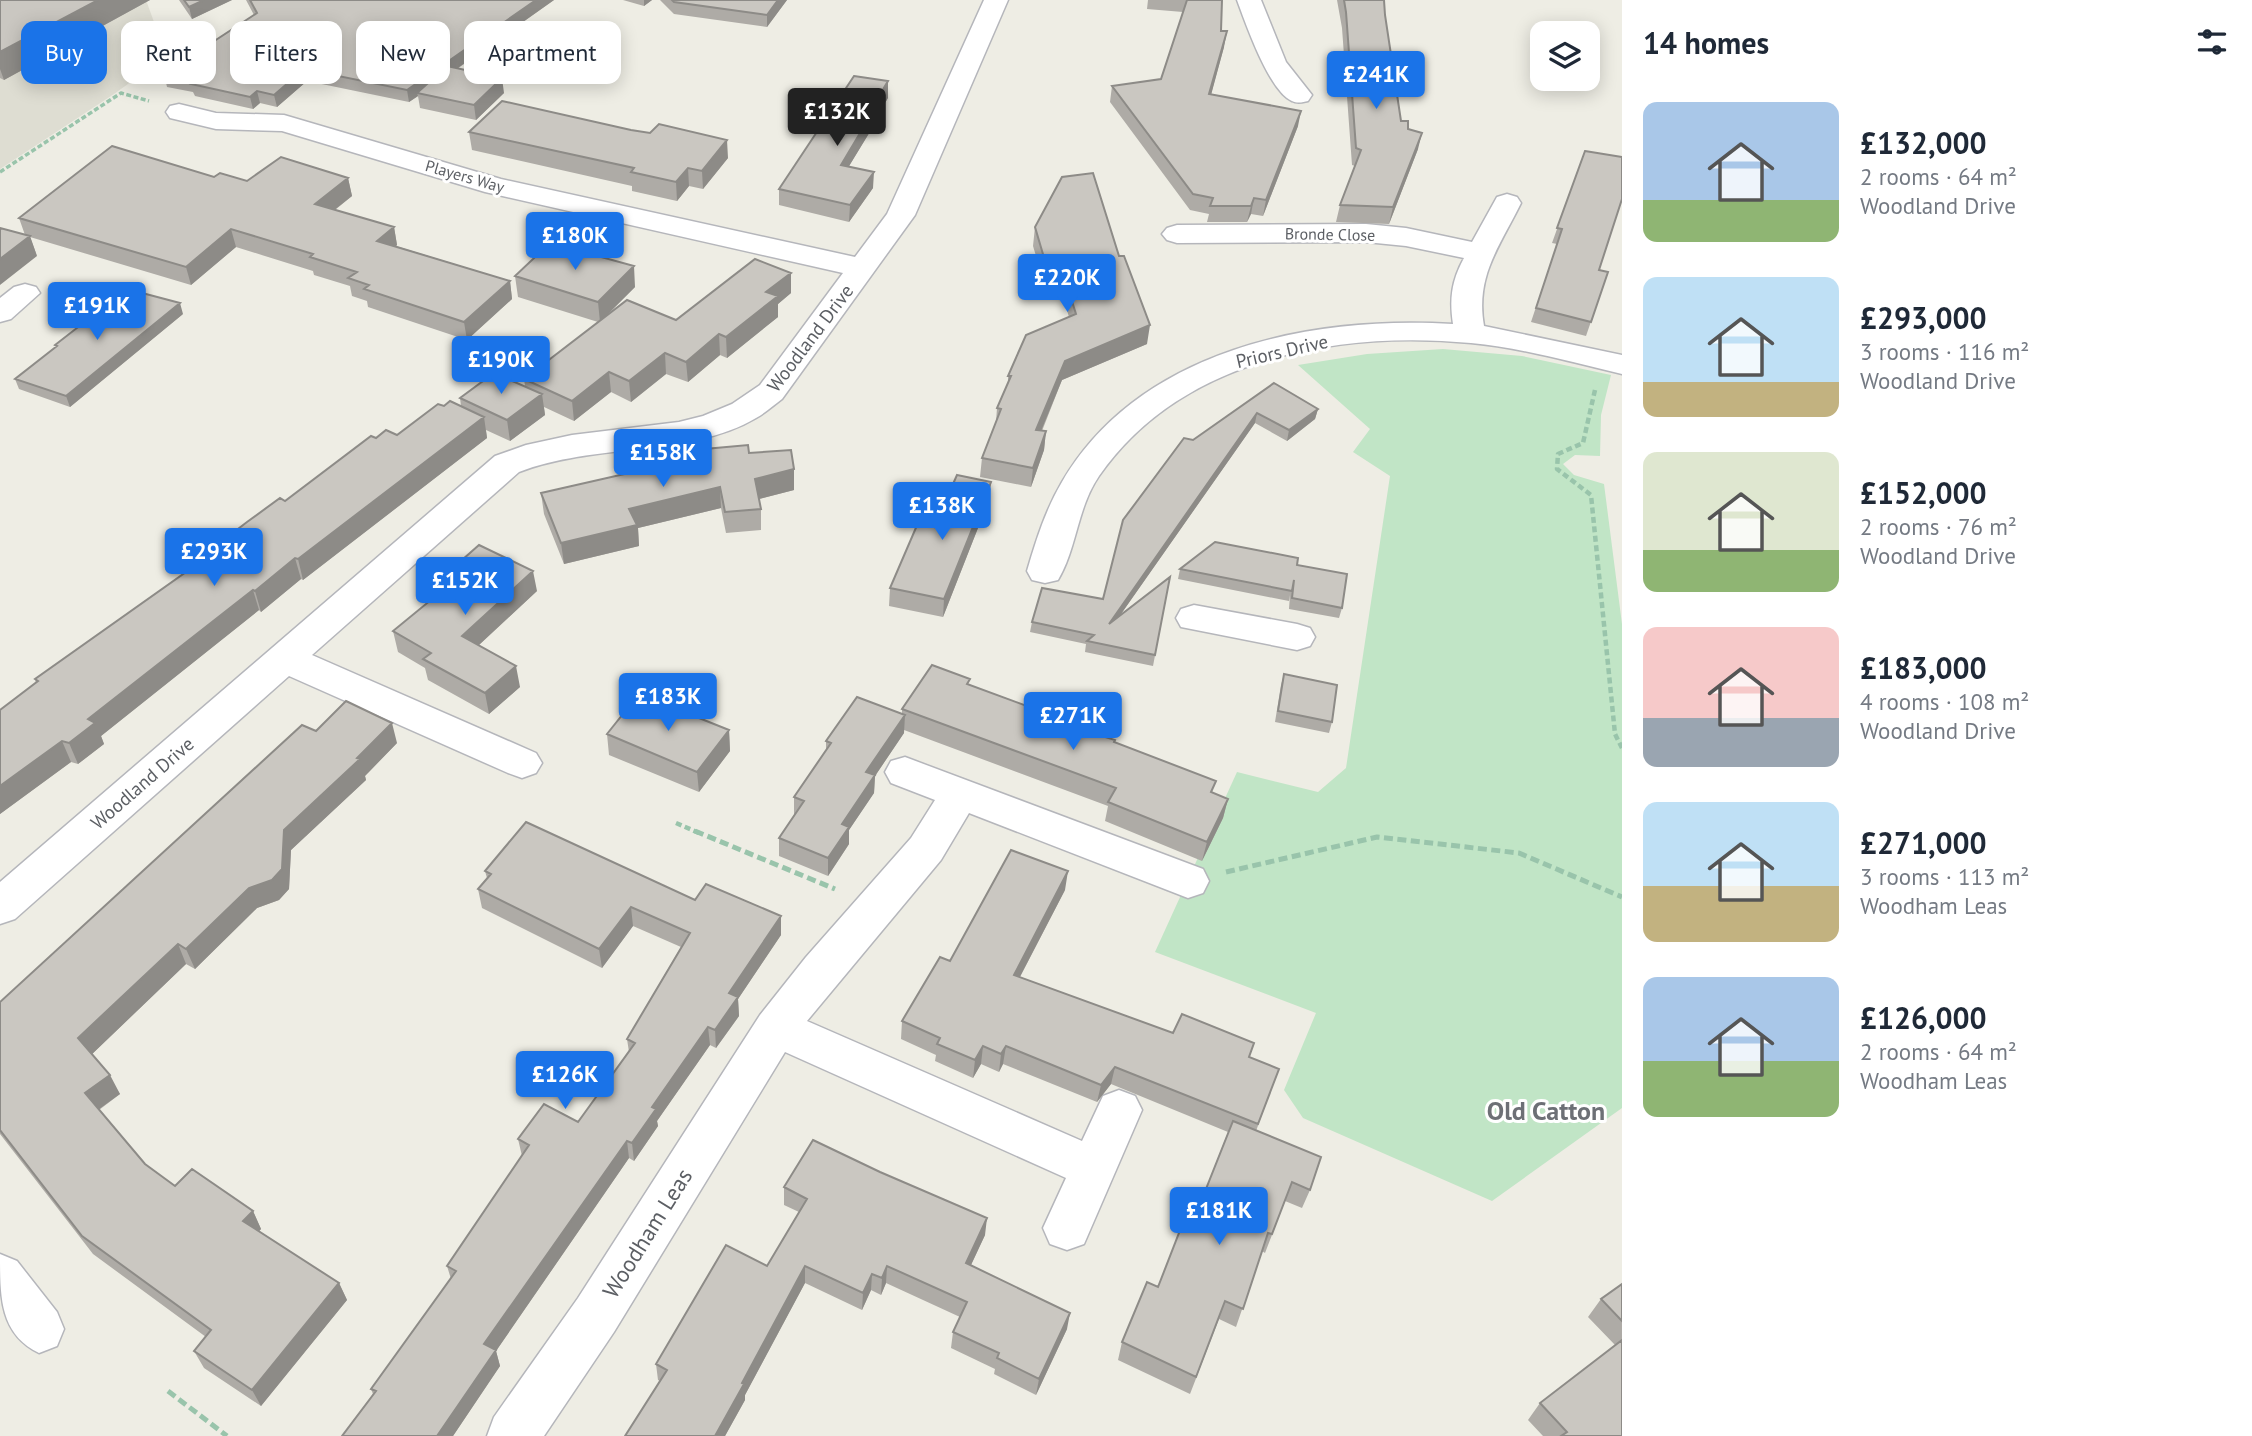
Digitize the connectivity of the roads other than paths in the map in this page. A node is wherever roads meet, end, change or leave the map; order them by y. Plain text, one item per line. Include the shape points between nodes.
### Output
1 (996, 0) edge
2 (1249, 0) edge
3 (1299, 95) dead end
4 (179, 113) road end
5 (232, 122) junction
6 (213, 143) dead end
7 (1507, 203) dead end
8 (1177, 234) dead end
9 (1481, 253) junction
10 (863, 268) junction
11 (25, 293) dead end
12 (0, 313) edge
13 (1470, 334) junction
14 (1612, 362) edge
15 (1045, 571) dead end
16 (1194, 618) dead end
17 (1297, 637) dead end
18 (285, 659) junction
19 (522, 763) dead end
20 (905, 772) dead end
21 (960, 793) junction
22 (1188, 881) road end
23 (0, 907) edge
24 (776, 1028) junction
25 (1119, 1110) dead end
26 (1094, 1168) junction
27 (1067, 1228) dead end
28 (0, 1277) edge
29 (39, 1329) dead end
30 (513, 1436) edge

1 - 10 street, Woodland Drive via 901,215
2 - 3 street via 1274,63
4 - 5 street, Players Way
5 - 6 street
5 - 10 street, Players Way via 284,123 495,186
7 - 9 street
8 - 9 street, Bronde Close via 1366,233
9 - 13 street via 1468,279 1465,306
10 - 18 street, Woodland Drive via 755,407 678,432 539,452 507,464
11 - 12 street
13 - 14 street, Priors Drive
13 - 15 street, Priors Drive via 1373,334 1292,344 1224,364 1169,390 1126,425 1086,470 1062,518
16 - 17 street
18 - 19 street
18 - 23 street, Woodland Drive
20 - 21 street
21 - 22 street
21 - 24 street, Woodham Leas via 926,849
24 - 26 street
24 - 30 street, Woodham Leas via 596,1315
25 - 26 street
26 - 27 street
28 - 29 street

